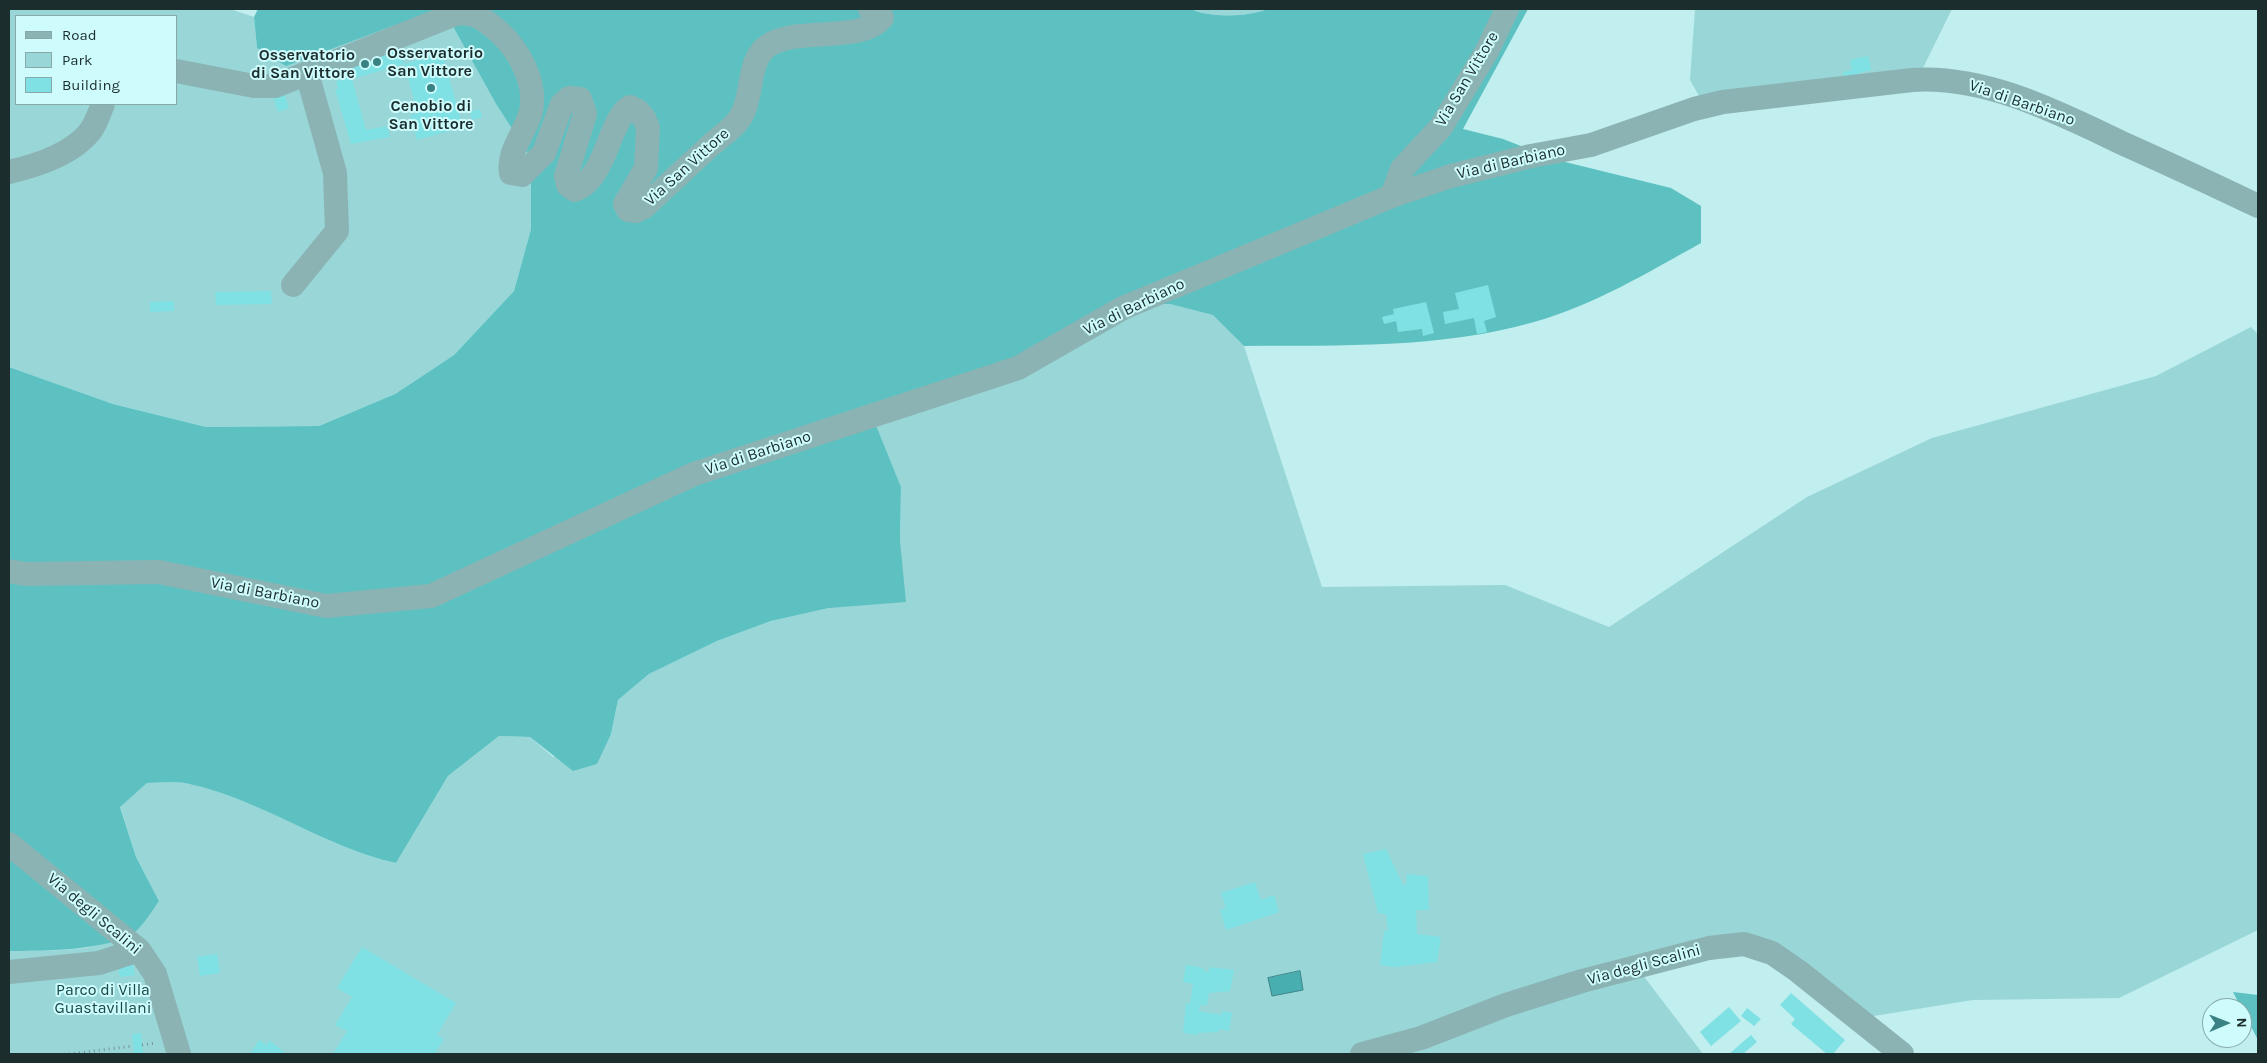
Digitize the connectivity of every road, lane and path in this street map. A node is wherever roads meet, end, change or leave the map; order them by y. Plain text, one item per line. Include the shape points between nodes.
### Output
1 (870, 9) edge
2 (1507, 9) edge
3 (178, 71) edge
4 (307, 73) junction
5 (103, 105) edge
6 (9, 172) edge
7 (1392, 196) junction
8 (2258, 206) edge
9 (293, 284) dead end
10 (9, 571) edge
11 (9, 844) edge
12 (139, 950) junction
13 (9, 972) edge
14 (133, 1046) dead end
15 (69, 1054) edge
16 (178, 1054) edge
17 (1362, 1054) edge
18 (1902, 1054) edge

1 - 4 street, Via San Vittore via 878,11 882,18 877,24 782,40 768,46 757,57 751,89 740,118 636,211 628,210 625,204 646,168 648,128 638,111 630,107 623,111 606,153 585,186 575,190 568,185 566,176 585,114 580,99 570,98 562,104 544,153 522,175 511,173 509,163 531,111 531,90 525,67 507,39 484,18 469,12 455,14
2 - 7 street, Via San Vittore via 1487,51 1441,127 1402,169
3 - 4 street, Via San Vittore via 261,86 275,86
4 - 9 street via 334,173 337,231
5 - 6 street via 86,136 71,147 34,166
7 - 8 street, Via di Barbiano via 1469,172 1590,144 1723,102 1938,78 1965,82 2060,114
7 - 10 street, Via di Barbiano via 1123,308 1018,368 694,474 431,596 326,606 159,572 25,574
11 - 12 street, Via degli Scalini
12 - 13 street via 99,963
12 - 16 street, Via degli Scalini via 155,974
14 - 15 path
17 - 18 street, Via degli Scalini via 1421,1038 1506,1005 1582,981 1709,948 1744,944 1772,954 1798,970

